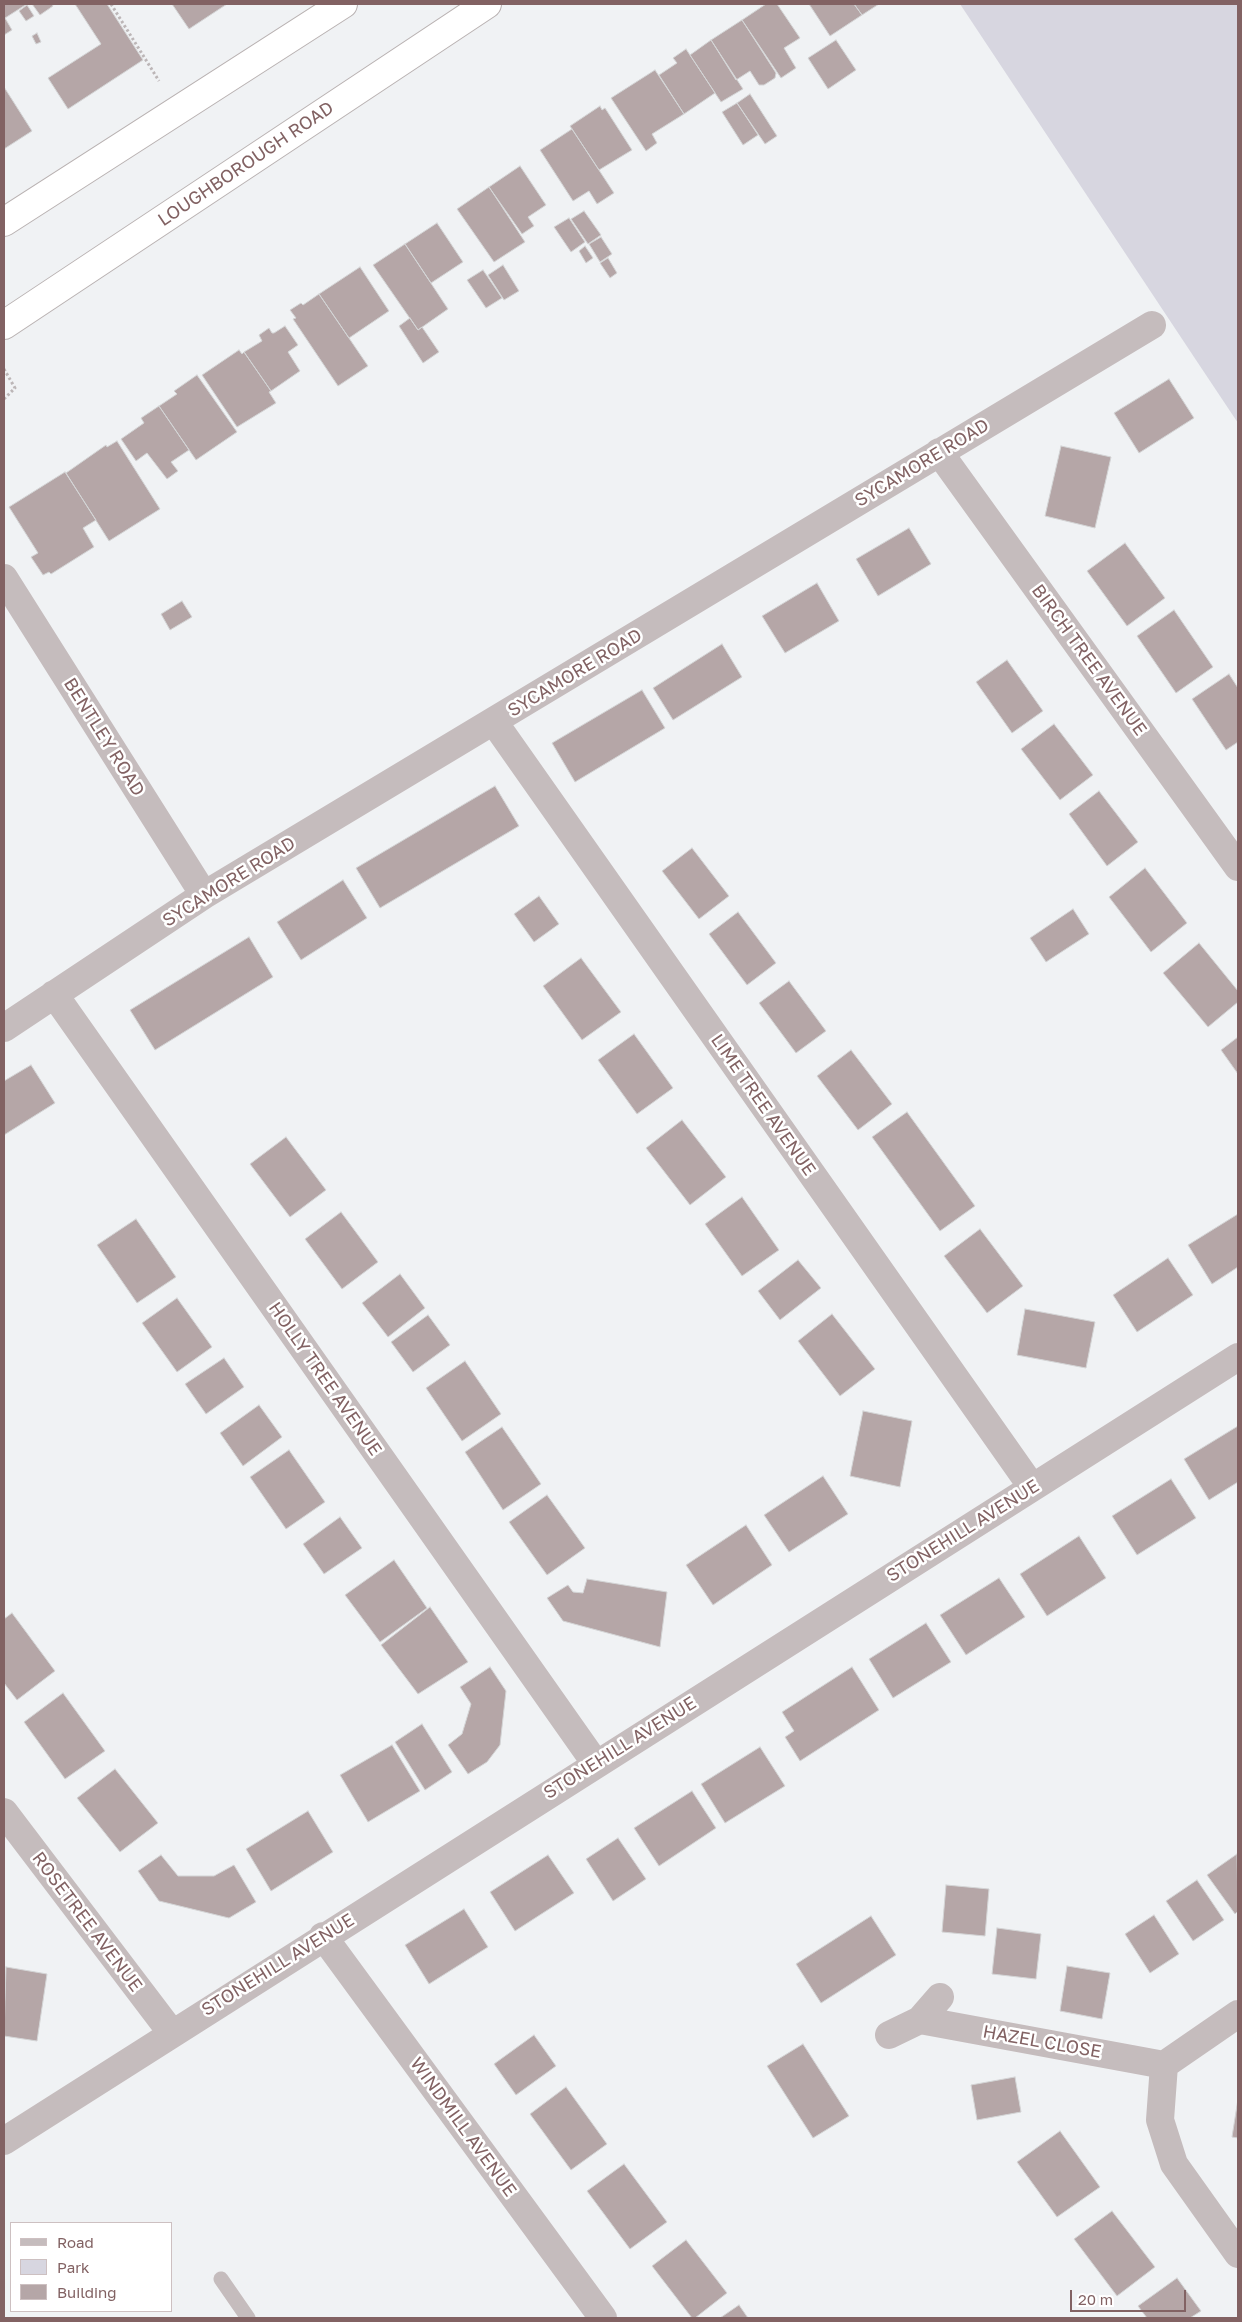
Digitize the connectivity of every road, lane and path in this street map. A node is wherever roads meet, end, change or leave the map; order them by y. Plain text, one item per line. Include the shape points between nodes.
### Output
1 (111, 4) edge
2 (343, 4) edge
3 (487, 4) edge
4 (162, 86) dead end
5 (4, 222) edge
6 (4, 325) edge
7 (1152, 325) dead end
8 (4, 369) edge
9 (4, 399) edge
10 (939, 452) junction
11 (4, 578) edge
12 (494, 722) junction
13 (1238, 867) edge
14 (204, 895) junction
15 (54, 994) junction
16 (4, 1028) edge
17 (1238, 1357) edge
18 (1032, 1487) junction
19 (596, 1764) junction
20 (4, 1812) edge
21 (323, 1936) junction
22 (940, 1997) dead end
23 (1238, 2014) edge
24 (920, 2020) junction
25 (171, 2032) junction
26 (889, 2035) dead end
27 (1164, 2065) junction
28 (4, 2141) edge
29 (1238, 2254) edge
30 (221, 2279) dead end
31 (248, 2318) edge
32 (603, 2318) edge

1 - 4 path
2 - 5 highway
3 - 6 highway, LOUGHBOROUGH ROAD
7 - 10 street, SYCAMORE ROAD
8 - 9 path via 15,388
10 - 12 street, SYCAMORE ROAD
10 - 13 street, BIRCH TREE AVENUE
11 - 14 street, BENTLEY ROAD
12 - 14 street, SYCAMORE ROAD
12 - 18 street, LIME TREE AVENUE
14 - 15 street, SYCAMORE ROAD
15 - 16 street, SYCAMORE ROAD
15 - 19 street, HOLLY TREE AVENUE
17 - 18 street, STONEHILL AVENUE
18 - 19 street, STONEHILL AVENUE
19 - 21 street, STONEHILL AVENUE
20 - 25 street, ROSETREE AVENUE
21 - 25 street, STONEHILL AVENUE
21 - 32 street, WINDMILL AVENUE
22 - 24 street
23 - 27 street
24 - 26 street
24 - 27 street, HAZEL CLOSE
25 - 28 street, STONEHILL AVENUE
27 - 29 street via 1160,2120 1174,2164
30 - 31 lane

